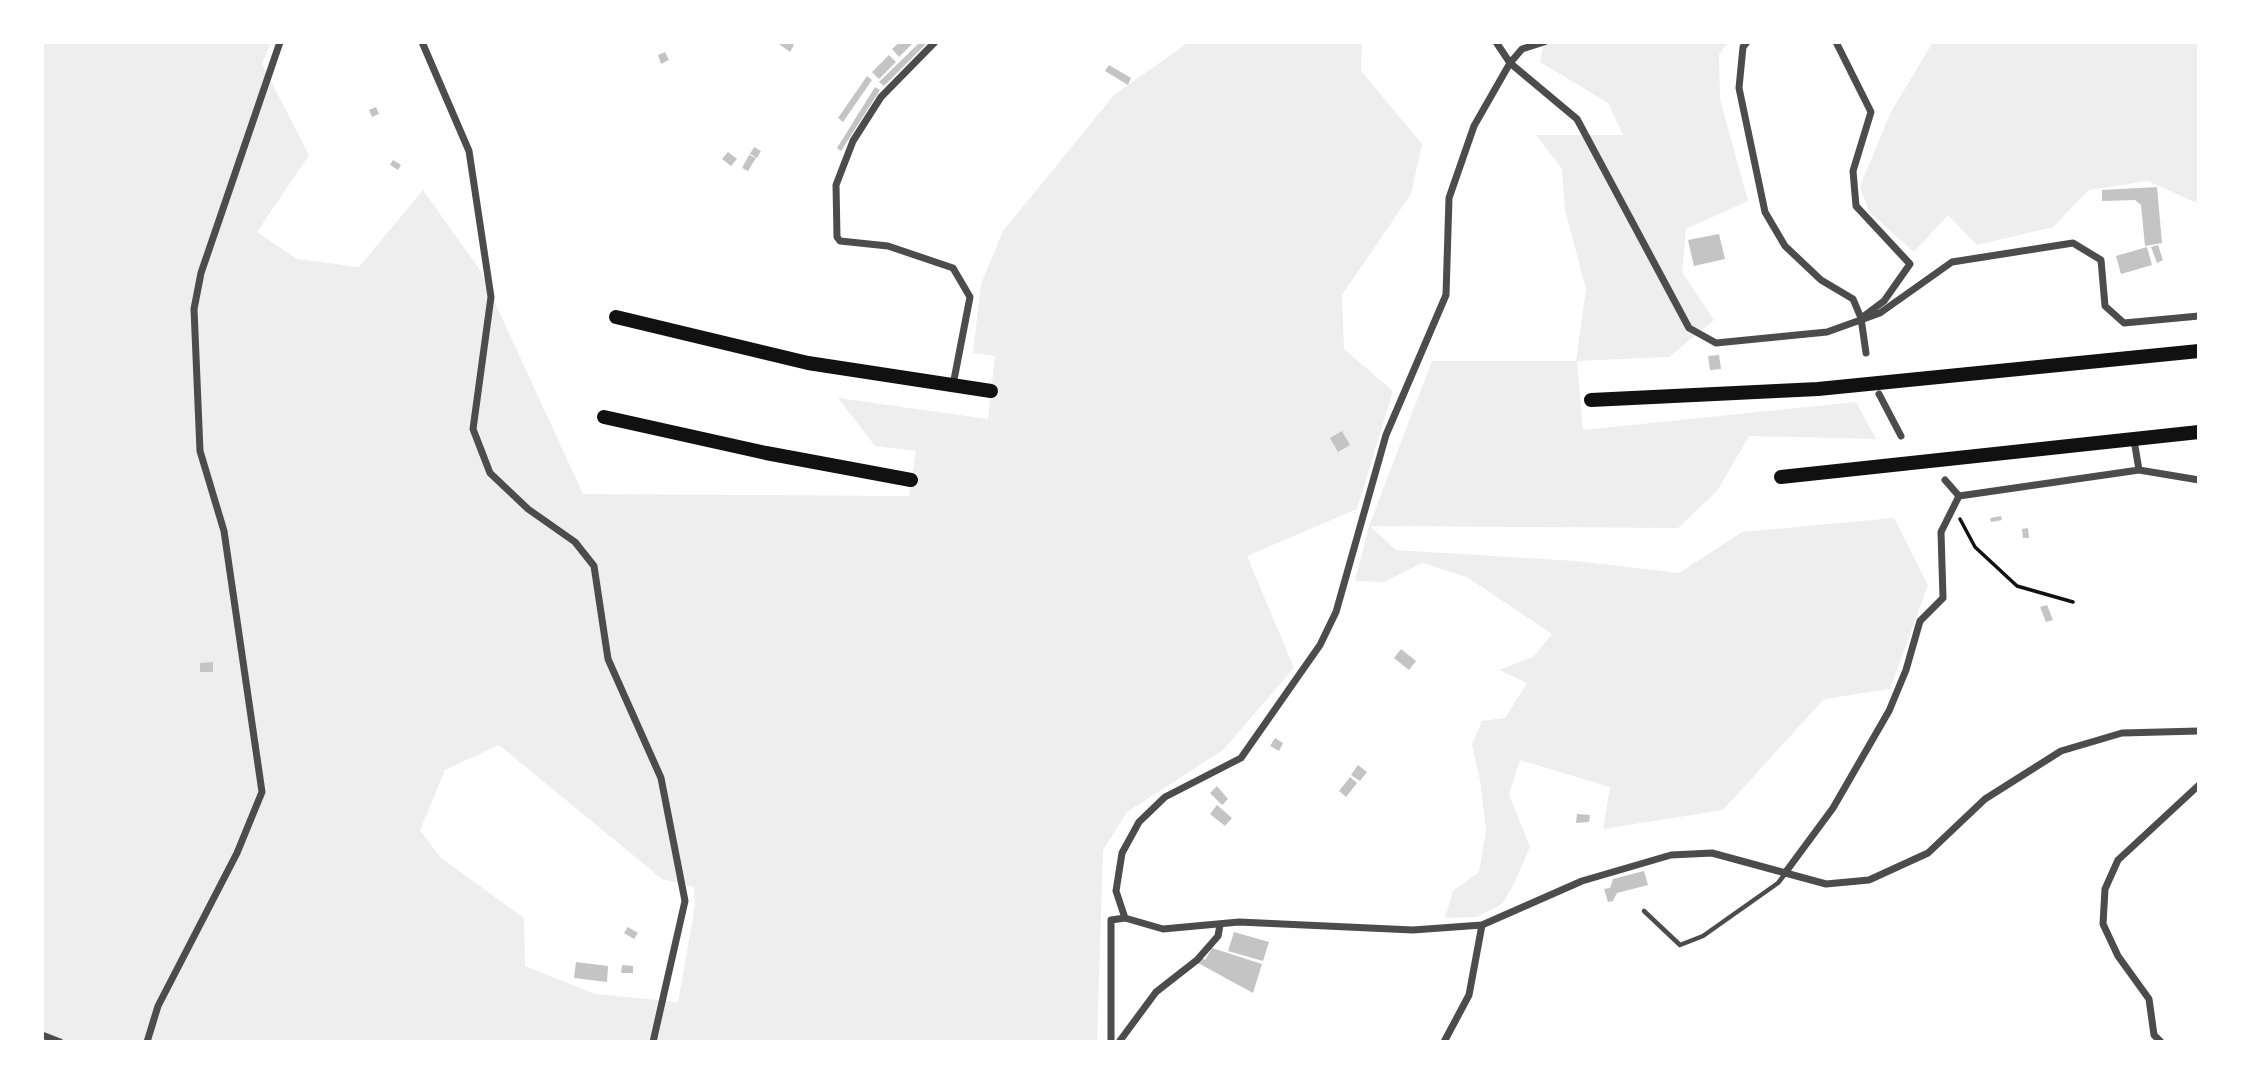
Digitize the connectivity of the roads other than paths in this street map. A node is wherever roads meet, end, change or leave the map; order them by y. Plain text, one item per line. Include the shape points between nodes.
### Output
1 (280, 42) edge
2 (422, 42) edge
3 (935, 42) edge
4 (1496, 42) edge
5 (1544, 42) edge
6 (1747, 42) edge
7 (1836, 42) edge
8 (1510, 63) junction
9 (2199, 316) edge
10 (616, 317) dead end
11 (1861, 318) junction
12 (2199, 351) edge
13 (1866, 353) dead end
14 (953, 385) junction
15 (991, 391) dead end
16 (1879, 394) dead end
17 (1591, 400) dead end
18 (604, 417) dead end
19 (2199, 432) edge
20 (1900, 436) dead end
21 (2134, 440) junction
22 (2139, 470) junction
23 (1780, 477) dead end
24 (911, 480) dead end
25 (1945, 480) dead end
26 (2199, 480) edge
27 (1959, 496) junction
28 (2199, 731) edge
29 (2199, 785) edge
30 (1785, 873) junction
31 (1644, 911) dead end
32 (1125, 918) junction
33 (1220, 925) junction
34 (1482, 925) junction
35 (42, 1035) edge
36 (60, 1042) edge
37 (146, 1042) edge
38 (653, 1042) edge
39 (1111, 1042) edge
40 (1119, 1042) edge
41 (1444, 1042) edge
42 (2161, 1042) edge

1 - 37 street via 201,273 194,309 200,451 224,531 262,792 237,853 158,1006
2 - 38 street via 469,151 491,297 473,429 490,473 528,509 575,542 594,566 608,659 661,778 685,901
3 - 14 street via 881,97 853,141 836,185 837,237 888,246 953,268 970,297
4 - 8 street
5 - 8 street via 1522,49
6 - 11 street via 1739,88 1765,212 1785,246 1821,280 1853,299
7 - 11 street via 1871,112 1853,171 1856,206 1910,264 1885,301
8 - 11 street via 1577,119 1689,328 1716,343 1827,332
8 - 32 street via 1474,126 1449,198 1446,295 1386,435 1336,612 1320,645 1241,758 1165,797 1139,822 1122,853 1116,891
9 - 11 street via 2124,323 2105,306 2101,260 2073,243 1952,262 1880,313
10 - 14 highway via 808,362
11 - 13 street
12 - 17 highway via 1818,389
14 - 15 highway
16 - 20 street
18 - 24 highway
19 - 21 highway
21 - 22 street
21 - 23 highway
22 - 26 street
22 - 27 street
25 - 27 street
27 - 30 street via 1941,532 1943,598 1920,621 1889,711 1833,808
28 - 30 street via 2122,733 2062,751 1985,799 1928,853 1869,880 1826,884
29 - 42 street via 2118,860 2105,889 2103,924 2118,956 2149,999 2154,1035
30 - 31 lane via 1779,883 1703,936 1680,945
30 - 34 street via 1712,853 1671,855 1582,881
32 - 33 street via 1163,929
32 - 39 street via 1111,920
33 - 34 street via 1413,930
33 - 40 street via 1218,936 1197,960 1156,992
34 - 41 street via 1469,995
35 - 36 street

